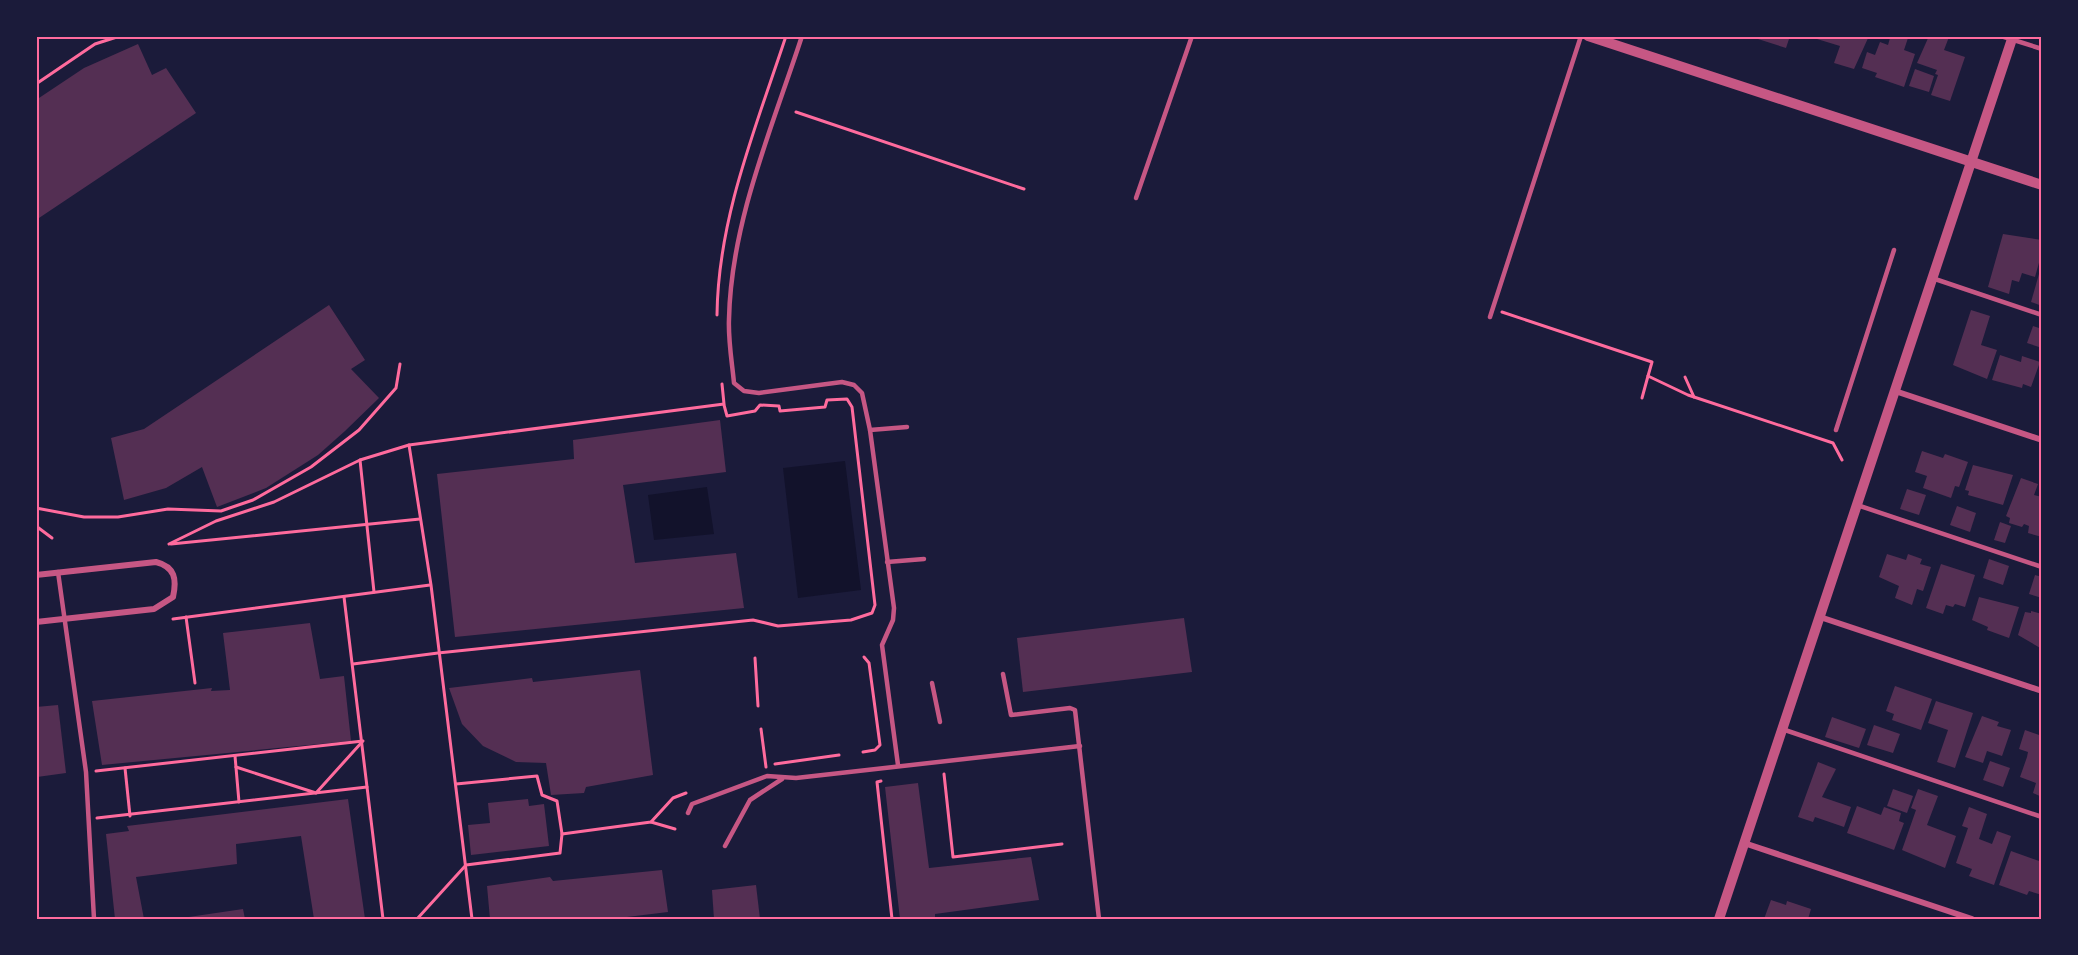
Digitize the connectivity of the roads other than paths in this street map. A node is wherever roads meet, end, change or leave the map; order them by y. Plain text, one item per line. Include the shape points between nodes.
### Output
1 (802, 36) edge
2 (1192, 36) edge
3 (1581, 36) edge
4 (1588, 36) edge
5 (2009, 37) edge
6 (2042, 49) edge
7 (1970, 162) junction
8 (2042, 185) edge
9 (1136, 198) dead end
10 (1894, 250) dead end
11 (1932, 278) junction
12 (2042, 315) edge
13 (1490, 317) dead end
14 (1895, 391) junction
15 (907, 427) dead end
16 (870, 430) junction
17 (1836, 430) dead end
18 (2042, 440) edge
19 (1857, 506) junction
20 (924, 559) dead end
21 (887, 561) junction
22 (2042, 567) edge
23 (58, 572) junction
24 (36, 575) edge
25 (1820, 617) junction
26 (64, 619) junction
27 (36, 622) edge
28 (1003, 674) dead end
29 (932, 683) dead end
30 (2042, 691) edge
31 (940, 723) dead end
32 (1782, 729) junction
33 (1080, 746) junction
34 (898, 765) junction
35 (782, 779) junction
36 (688, 813) dead end
37 (2042, 817) edge
38 (1744, 843) junction
39 (725, 846) dead end
40 (94, 919) edge
41 (1099, 919) edge
42 (1719, 919) edge
43 (1972, 919) edge

1 - 16 lane via 743,219 729,320 734,383 744,392 759,393 842,382 854,385 862,393
2 - 9 lane
3 - 13 lane
4 - 7 street
5 - 6 lane
5 - 7 street
7 - 8 street
7 - 11 street
10 - 17 lane
11 - 12 lane
11 - 14 street
14 - 18 street
14 - 19 street
15 - 16 lane
16 - 21 lane
19 - 22 lane
19 - 25 street
20 - 21 lane
21 - 34 lane via 894,608 882,645
23 - 24 street
23 - 26 lane
23 - 26 street via 156,562 166,564 176,584 173,597 154,609
25 - 30 street
25 - 32 street
26 - 27 street
26 - 40 lane via 86,772
28 - 33 lane via 1011,715 1075,710
29 - 31 lane
32 - 37 lane
32 - 38 street
33 - 34 lane
33 - 41 lane
34 - 35 lane
35 - 36 lane via 768,776 692,804
35 - 39 lane via 750,800
38 - 42 street
38 - 43 street

